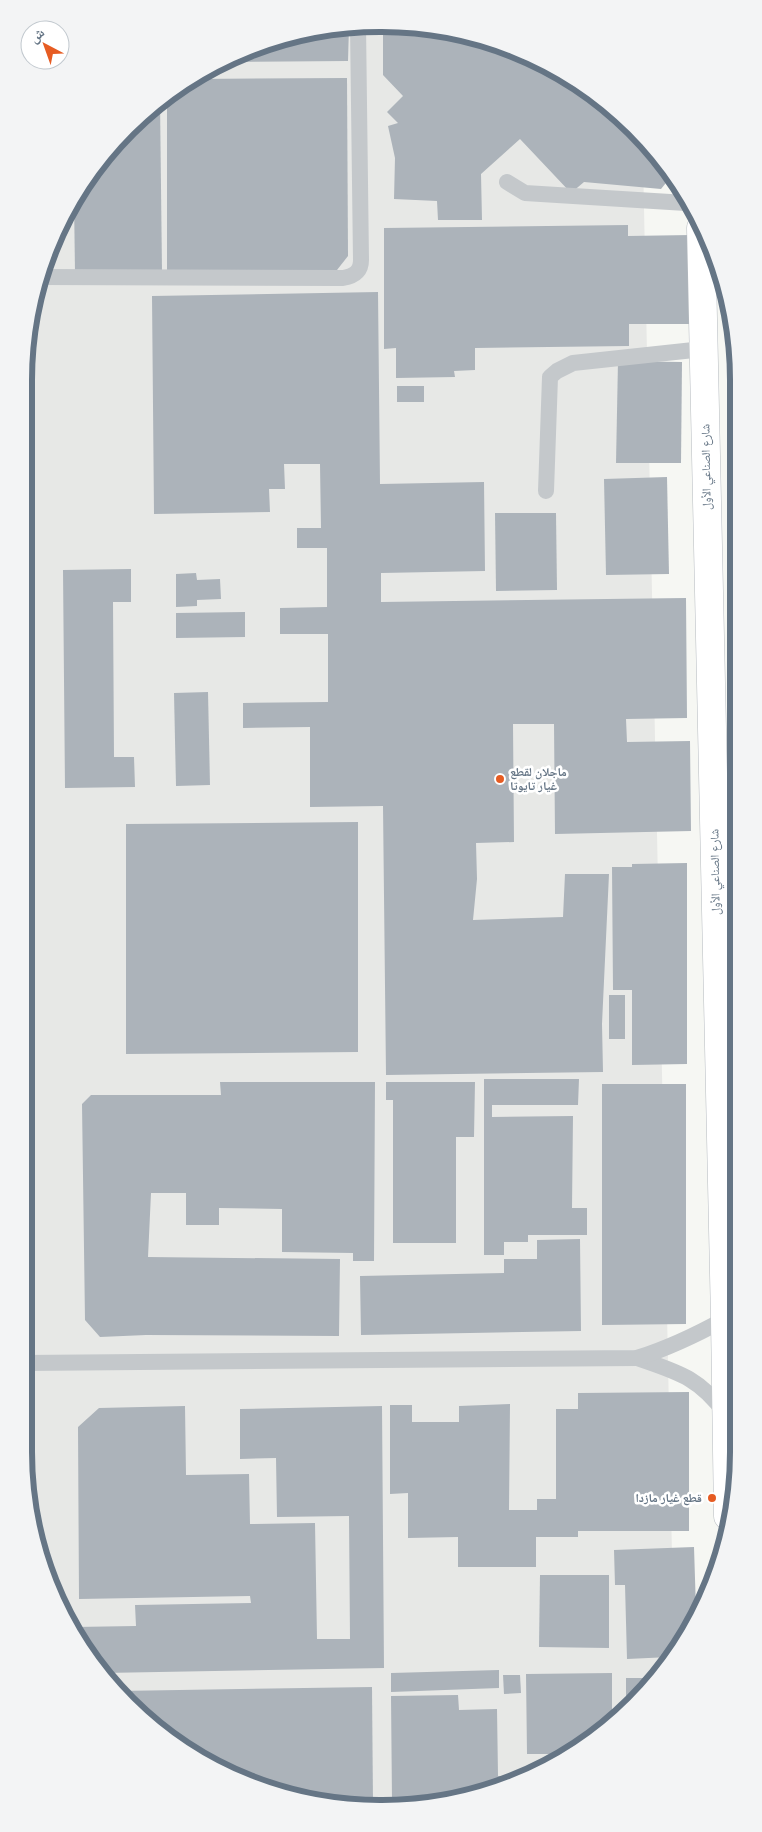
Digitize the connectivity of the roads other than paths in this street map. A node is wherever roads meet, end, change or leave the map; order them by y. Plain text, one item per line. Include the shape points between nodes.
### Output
1 (358, 33) edge
2 (507, 182) dead end
3 (680, 203) edge
4 (701, 244) edge
5 (48, 277) edge
6 (704, 349) junction
7 (546, 491) dead end
8 (725, 1318) junction
9 (637, 1358) junction
10 (32, 1363) edge
11 (725, 1413) junction
12 (727, 1493) edge

1 - 5 lane via 361,267 354,275 343,278
2 - 3 lane via 525,193
4 - 6 main road, شارع الصناعي الأول
6 - 7 lane via 573,363 550,377
6 - 8 main road, شارع الصناعي الأول
8 - 9 lane via 685,1341
8 - 11 main road, شارع الصناعي الأول
9 - 10 lane
9 - 11 lane via 678,1371 698,1383
11 - 12 main road, شارع الصناعي الأول

